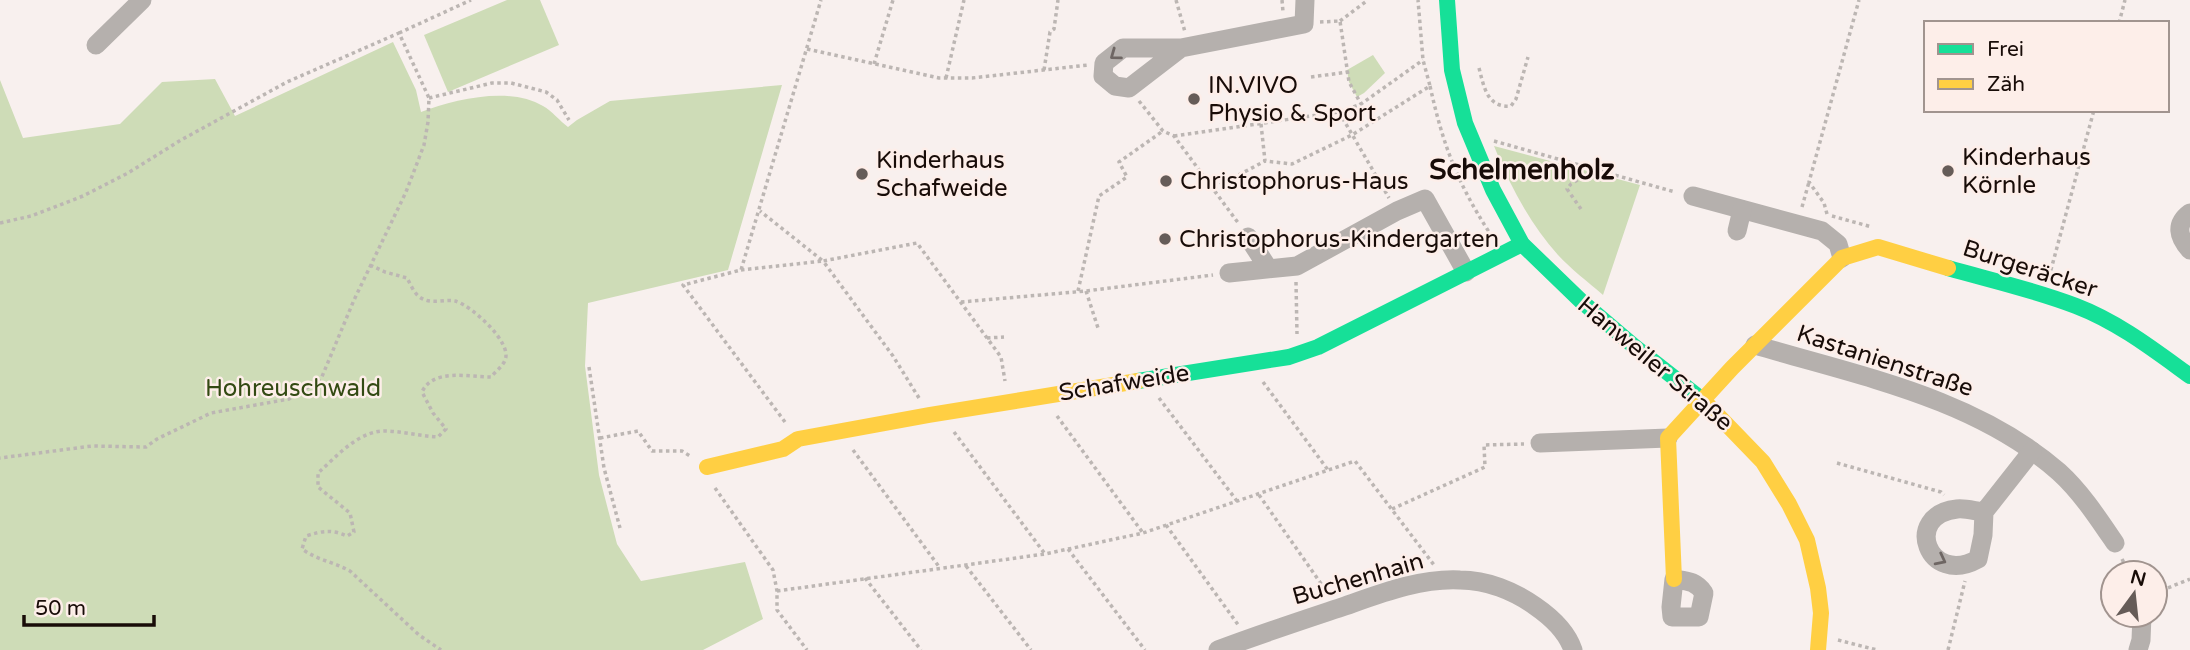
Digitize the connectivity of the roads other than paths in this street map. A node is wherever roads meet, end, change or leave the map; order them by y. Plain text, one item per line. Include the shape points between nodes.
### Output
1 (142, 0) edge
2 (1305, 0) edge
3 (1447, 0) edge
4 (96, 45) dead end
5 (1185, 48) junction
6 (1693, 196) road end
7 (1742, 210) junction
8 (2190, 213) edge
9 (1737, 231) dead end
10 (1248, 237) road end
11 (1522, 244) junction
12 (2190, 250) edge
13 (1842, 258) junction
14 (1268, 268) junction
15 (1466, 272) junction
16 (1229, 273) dead end
17 (1755, 345) junction
18 (2188, 371) edge
19 (1703, 400) junction
20 (1668, 438) junction
21 (1540, 443) road end
22 (2032, 451) junction
23 (707, 467) road end
24 (1984, 512) junction
25 (2115, 543) dead end
26 (1674, 579) dead end
27 (2141, 629) edge
28 (1218, 650) edge
29 (1573, 650) edge
30 (1818, 650) edge
31 (2138, 650) edge

1 - 4 street
2 - 5 street via 1304,24
3 - 11 street, Hanweiler Straße via 1452,70 1469,133
5 -> 5 street via 1123,48 1104,63 1103,76 1115,86 1129,88
6 - 7 street
7 - 9 street
7 - 13 street via 1824,223
8 - 12 street via 2183,218 2179,232
10 - 14 street
11 - 15 street, Schafweide
11 - 19 street, Hanweiler Straße via 1635,348
13 - 17 street, Burgeräcker
13 - 18 street, Burgeräcker via 1878,247 2044,295 2108,321
14 - 15 street via 1297,266 1425,199
14 - 16 street
15 - 23 street, Schafweide via 1297,354 798,439 783,449
17 - 19 street, Burgeräcker
17 - 22 street, Kastanienstraße via 1925,397 1988,423
19 - 20 street, Burgeräcker
19 - 30 street, Hanweiler Straße via 1763,462 1807,540 1821,613
20 - 21 street
20 - 26 street
22 - 24 street
22 - 25 street, Kastanienstraße via 2088,504
24 -> 24 street via 1958,509 1933,518 1927,529 1930,554 1955,566 1978,559
27 - 31 street
28 - 29 street, Buchenhain via 1395,589 1462,579 1518,594 1544,612 1569,638

